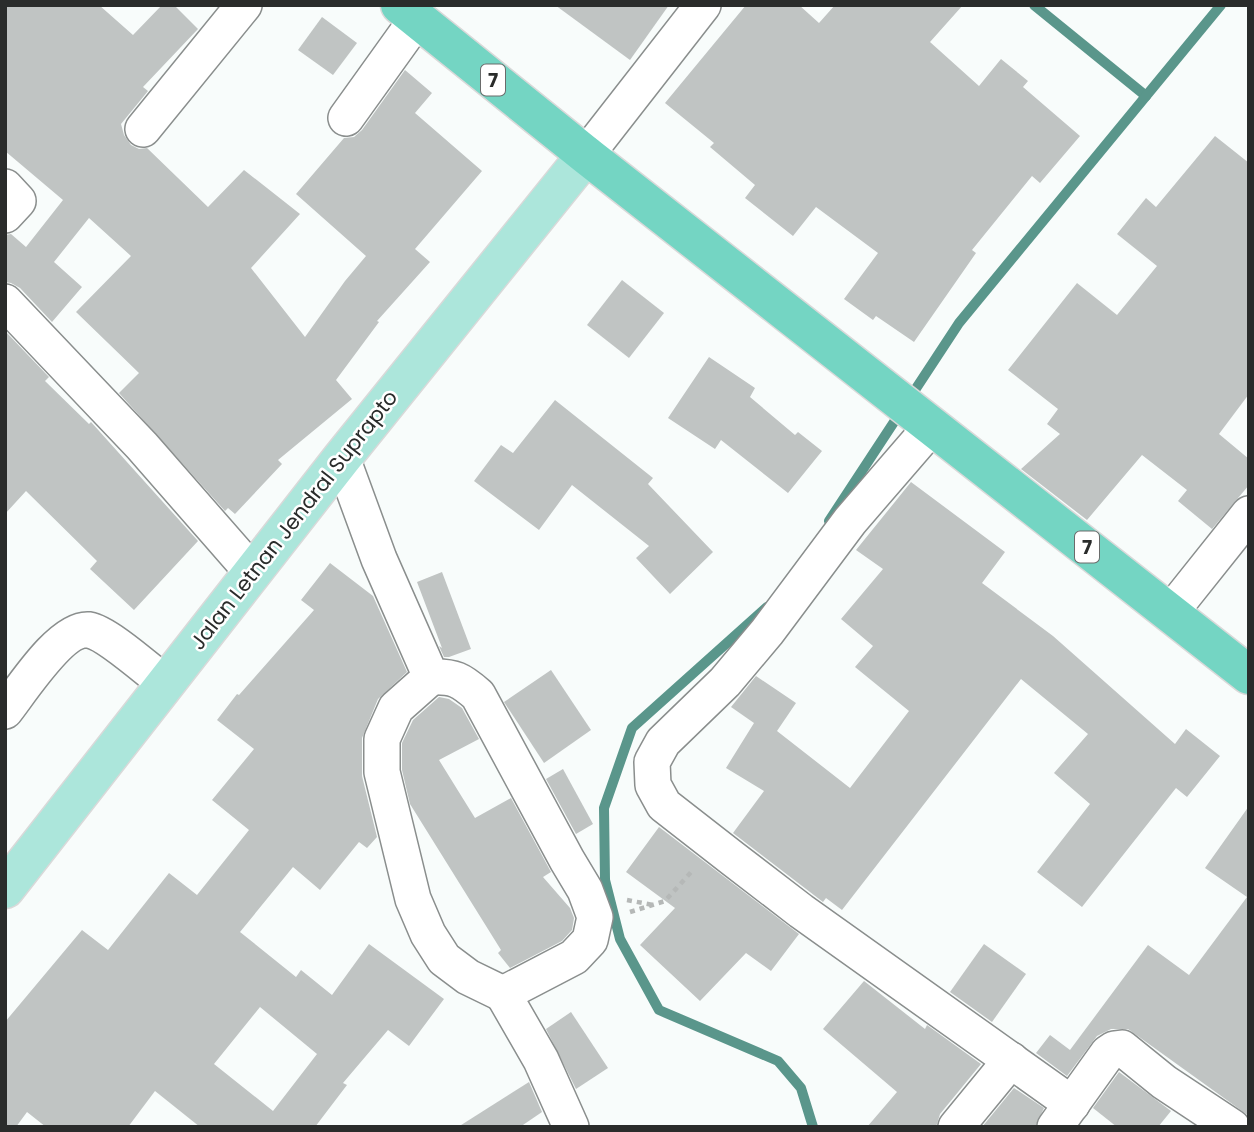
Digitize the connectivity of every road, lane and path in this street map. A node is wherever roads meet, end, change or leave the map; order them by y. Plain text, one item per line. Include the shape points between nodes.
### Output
1 (244, 5) edge
2 (703, 5) edge
3 (409, 12) edge
4 (346, 118) dead end
5 (143, 129) dead end
6 (586, 155) junction
7 (5, 187) edge
8 (5, 215) edge
9 (5, 302) edge
10 (928, 423) junction
11 (342, 458) junction
12 (1249, 514) edge
13 (253, 573) junction
14 (1170, 613) junction
15 (1249, 675) edge
16 (431, 677) junction
17 (165, 683) junction
18 (5, 711) edge
19 (714, 844) junction
20 (8, 879) edge
21 (626, 900) dead end
22 (654, 905) junction
23 (631, 912) dead end
24 (489, 987) junction
25 (1011, 1060) junction
26 (1063, 1115) edge
27 (1249, 1119) edge
28 (571, 1127) edge
29 (956, 1127) edge
30 (1232, 1127) edge
31 (1242, 1127) edge

1 - 5 street
2 - 6 street
3 - 4 street
3 - 6 highway, 7
6 - 10 highway, 7
6 - 11 main road, Jalan Letnan Jendral Suprapto
7 - 8 street via 18,201
9 - 13 street via 142,446
10 - 14 highway, 7
10 - 19 street via 767,632 725,682 663,742 652,762 653,785 664,805
11 - 13 main road, Jalan Letnan Jendral Suprapto
11 - 16 street via 379,559
12 - 14 street
13 - 17 main road, Jalan Letnan Jendral Suprapto
14 - 15 highway, 7
16 - 24 street via 396,708 382,739 382,772 413,900 428,934 443,958
16 - 24 street via 456,679 478,695 595,917 590,940 574,957
17 - 18 street via 103,636 88,630 70,634
17 - 20 main road, Jalan Letnan Jendral Suprapto
19 - 22 path via 672,895
19 - 25 street
21 - 22 path
22 - 23 path
24 - 28 street via 541,1060
25 - 26 street
25 - 29 street
26 - 30 street via 1108,1053 1122,1048
27 - 31 street

